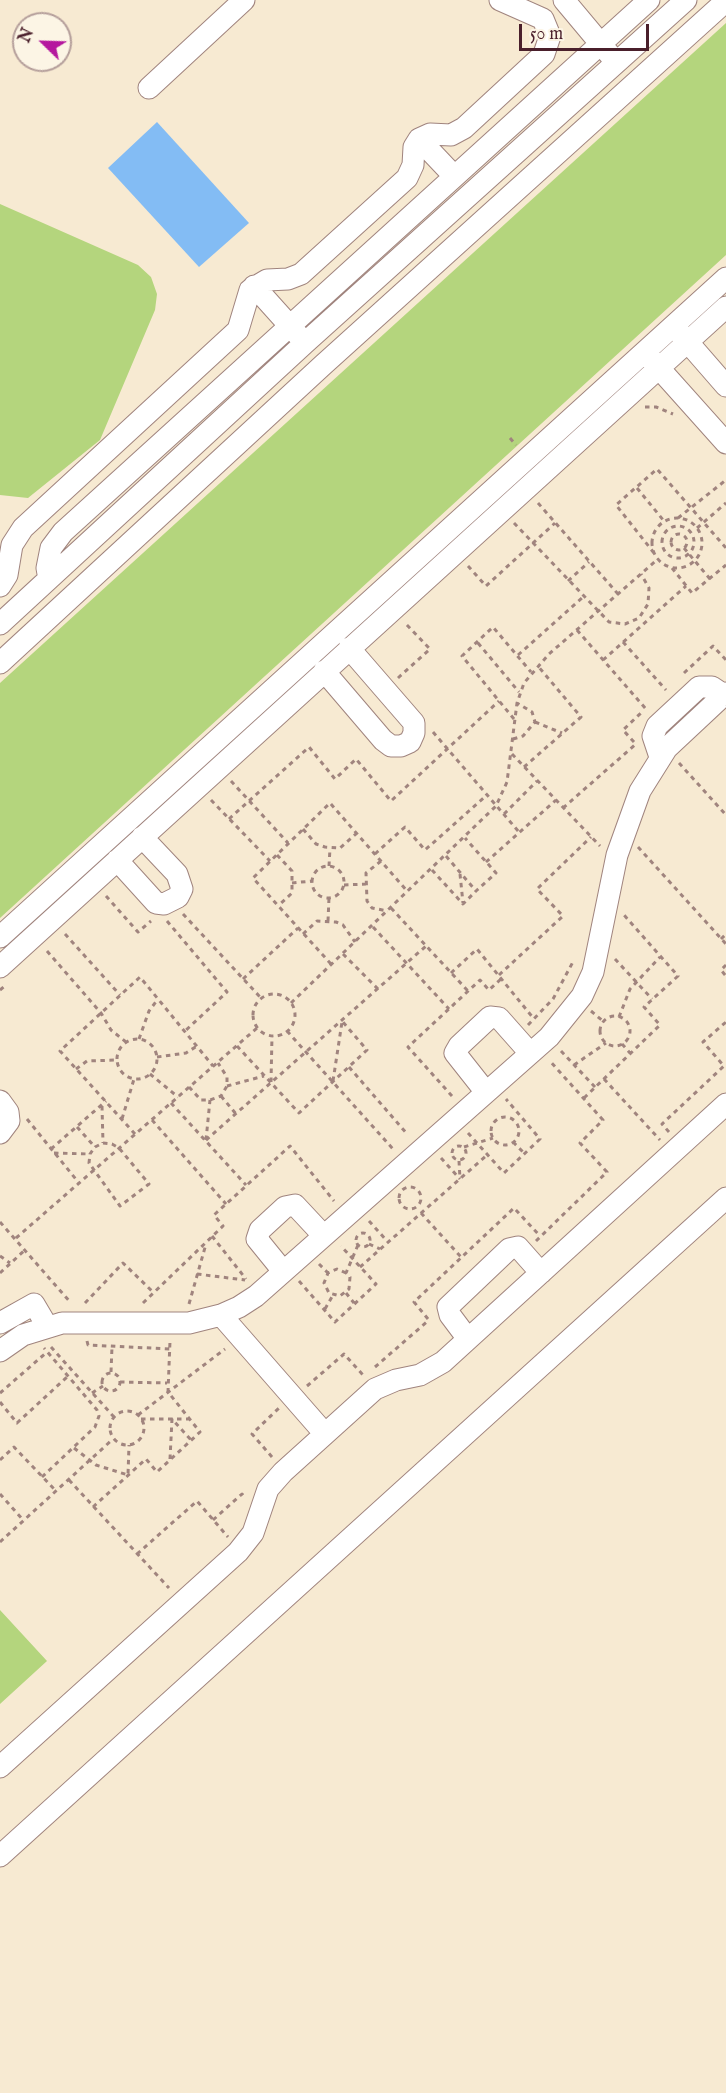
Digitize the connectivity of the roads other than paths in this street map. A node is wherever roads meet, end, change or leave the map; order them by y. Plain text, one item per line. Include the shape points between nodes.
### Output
1 (244, 0) edge
2 (500, 0) edge
3 (564, 0) edge
4 (649, 0) edge
5 (726, 1) edge
6 (680, 2) edge
7 (541, 7) edge
8 (601, 44) junction
9 (617, 62) junction
10 (634, 82) junction
11 (149, 88) dead end
12 (419, 139) junction
13 (454, 176) junction
14 (726, 278) edge
15 (254, 286) junction
16 (726, 307) edge
17 (289, 325) junction
18 (673, 326) junction
19 (687, 342) junction
20 (305, 343) junction
21 (644, 352) junction
22 (323, 365) junction
23 (659, 368) junction
24 (726, 386) edge
25 (726, 442) edge
26 (49, 579) junction
27 (0, 586) edge
28 (0, 624) edge
29 (349, 648) junction
30 (0, 663) edge
31 (324, 671) junction
32 (725, 694) edge
33 (142, 837) junction
34 (117, 860) junction
35 (0, 938) edge
36 (4, 975) edge
37 (540, 1058) junction
38 (495, 1094) junction
39 (0, 1101) edge
40 (726, 1104) edge
41 (0, 1133) edge
42 (726, 1198) edge
43 (331, 1240) junction
44 (282, 1267) junction
45 (541, 1273) junction
46 (221, 1315) junction
47 (43, 1319) junction
48 (0, 1323) edge
49 (468, 1339) junction
50 (1, 1349) edge
51 (325, 1434) junction
52 (0, 1767) edge
53 (0, 1856) edge

1 - 11 street
2 - 7 street
3 - 8 street
4 - 8 street
5 - 10 street
6 - 9 street
7 - 12 street via 548,27 549,46 544,54 464,128 451,135 430,134
8 - 9 street
8 - 13 street
9 - 10 street
9 - 20 street
10 - 22 street
12 - 13 street
12 - 15 street via 407,178 306,270 295,278 267,280
13 - 17 street
14 - 18 street
15 - 17 street
15 - 27 street via 246,296 238,330 23,528 12,545 7,574
16 - 19 street
17 - 20 street
17 - 26 street via 56,539 48,558
18 - 19 street
18 - 21 street
19 - 23 street
19 - 24 street
20 - 22 street
20 - 26 street
21 - 23 street
21 - 35 street
22 - 30 street
23 - 25 street
23 - 29 street
26 - 28 street
29 - 31 street
29 - 31 street via 414,723 410,742 391,746 382,740
31 - 33 street
32 - 37 street via 640,791 624,833 593,972
33 - 34 street
33 - 34 street via 181,881 182,890 166,908 156,903
34 - 36 street
37 - 38 street
37 - 38 street via 499,1018 490,1017 456,1053
38 - 43 street
39 - 41 street via 9,1120
40 - 45 street
42 - 53 street
43 - 44 street
43 - 44 street via 299,1208 289,1205 257,1234 257,1239
44 - 46 street via 255,1296
45 - 49 street
45 - 49 street via 518,1247 509,1250 450,1303 450,1315
46 - 47 street via 189,1323
46 - 51 street via 232,1343
47 - 48 street via 35,1304 31,1304
47 - 50 street
49 - 51 street via 432,1369 375,1389
51 - 52 street via 268,1488 246,1543

